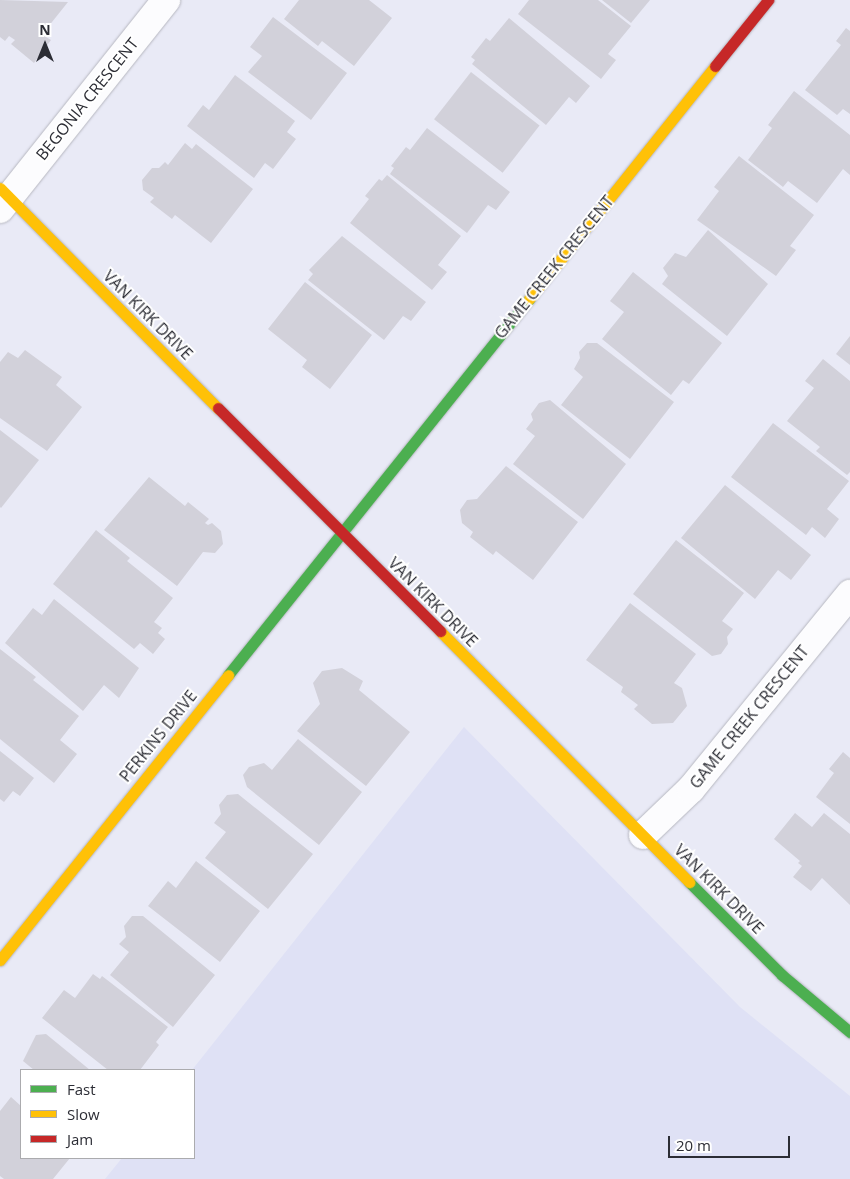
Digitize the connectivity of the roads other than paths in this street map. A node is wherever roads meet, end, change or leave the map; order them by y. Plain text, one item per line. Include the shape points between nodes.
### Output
1 (166, 0) edge
2 (768, 0) edge
3 (3, 198) edge
4 (341, 534) junction
5 (850, 594) edge
6 (643, 835) junction
7 (0, 960) edge
8 (850, 1032) edge

1 - 3 street, BEGONIA CRESCENT
2 - 4 street, GAME CREEK CRESCENT
3 - 4 street, VAN KIRK DRIVE
4 - 6 street, VAN KIRK DRIVE
4 - 7 street, PERKINS DRIVE
5 - 6 street, GAME CREEK CRESCENT via 691,789
6 - 8 street, VAN KIRK DRIVE via 782,975

